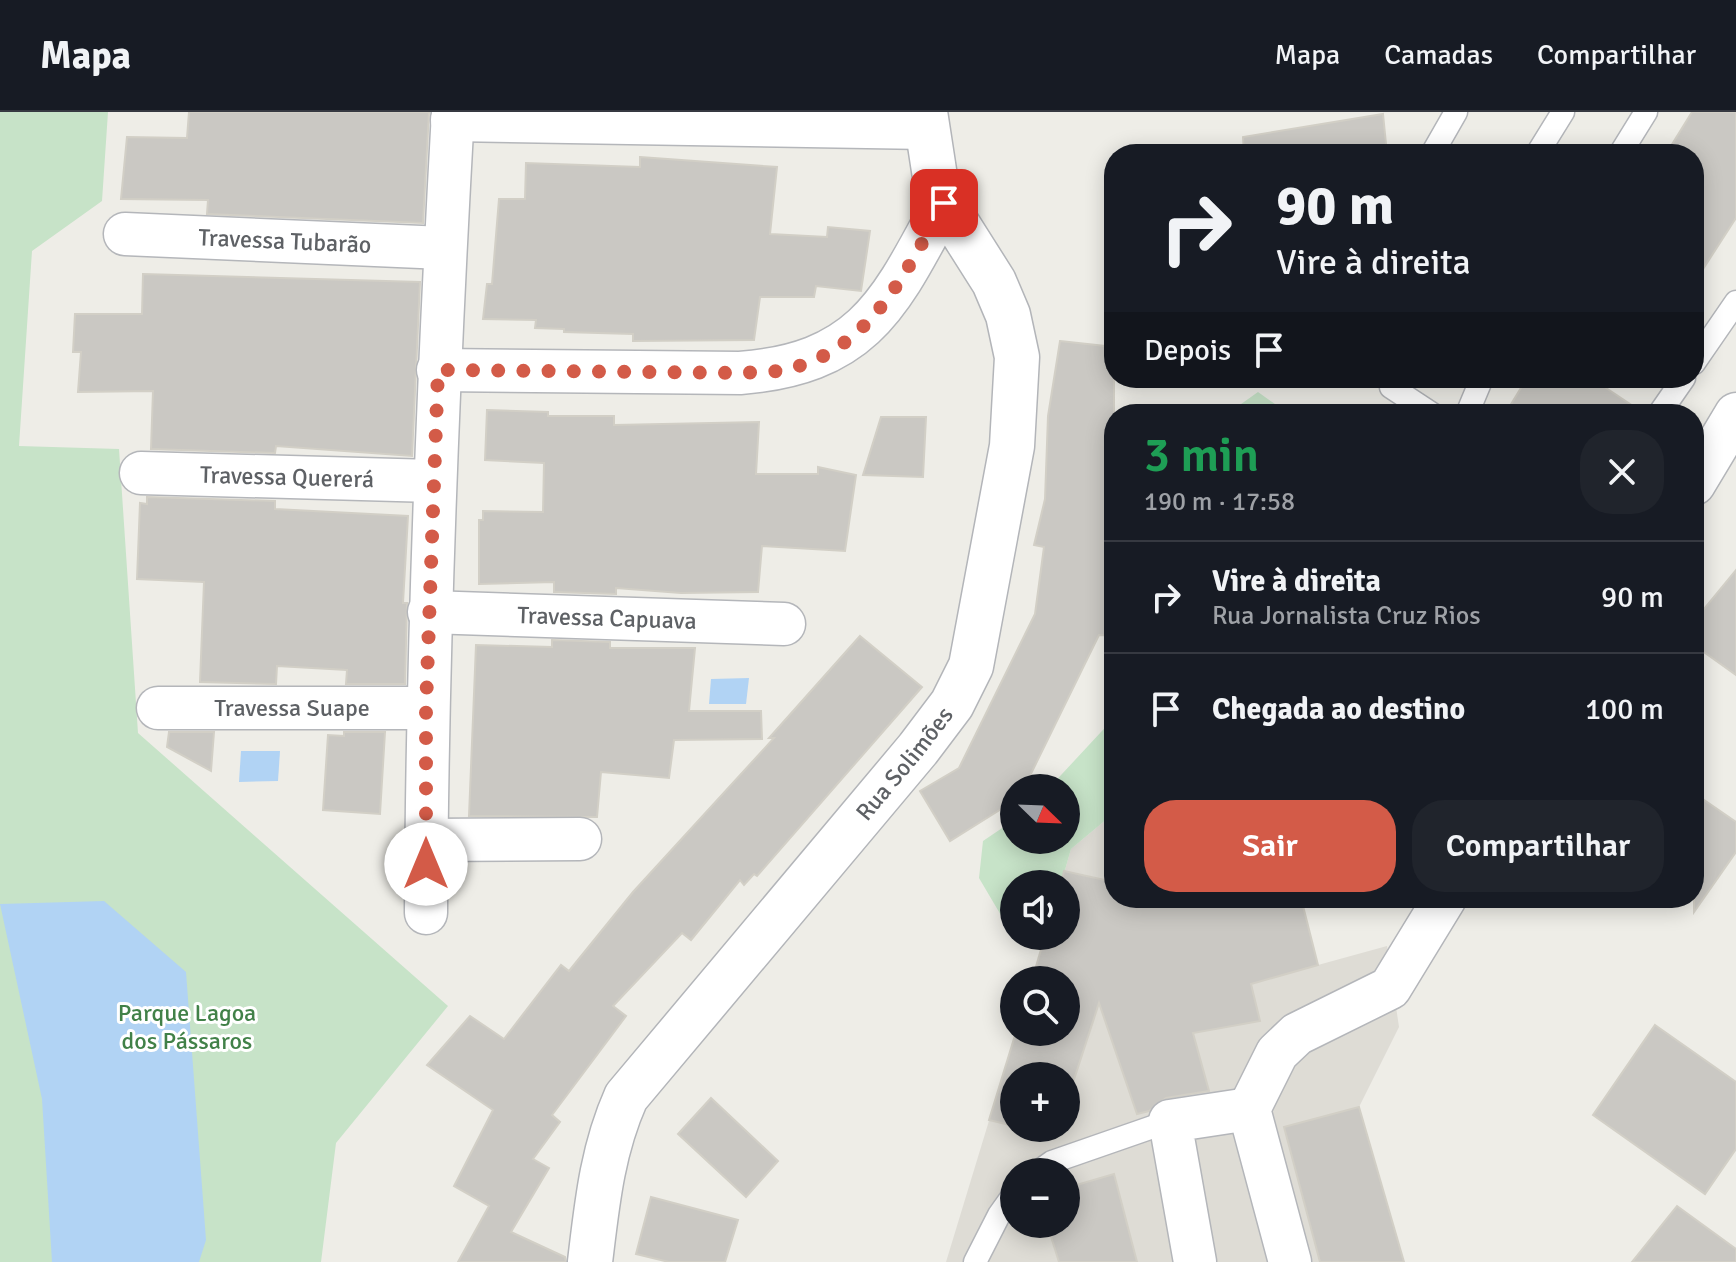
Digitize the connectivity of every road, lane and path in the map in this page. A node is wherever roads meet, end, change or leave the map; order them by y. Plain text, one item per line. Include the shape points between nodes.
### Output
1 (1456, 112) edge
2 (1563, 112) edge
3 (1646, 112) edge
4 (452, 116) edge
5 (926, 120) edge
6 (1438, 144) edge
7 (1543, 144) edge
8 (1626, 144) edge
9 (944, 203) junction
10 (125, 234) dead end
11 (444, 248) junction
12 (1736, 302) edge
13 (1704, 348) edge
14 (438, 370) junction
15 (1393, 388) edge
16 (1417, 404) edge
17 (1736, 414) edge
18 (1704, 467) edge
19 (141, 473) dead end
20 (433, 481) junction
21 (429, 612) junction
22 (784, 624) dead end
23 (158, 708) dead end
24 (426, 708) junction
25 (580, 839) dead end
26 (426, 840) junction
27 (1439, 908) edge
28 (426, 913) dead end
29 (1249, 1109) junction
30 (1170, 1121) junction
31 (1064, 1158) edge
32 (1000, 1214) edge
33 (590, 1262) edge
34 (975, 1262) edge
35 (1195, 1262) edge
36 (1290, 1262) edge

1 - 6 lane
2 - 7 lane
3 - 8 lane
4 - 5 street
4 - 11 street
5 - 9 street, Rua Solimões
9 - 14 street via 897,290 865,327 828,354 784,370
9 - 33 street, Rua Solimões via 994,282 1017,357 1012,446 971,666 952,704 918,749 626,1097 601,1169
10 - 11 street, Travessa Tubarão
11 - 14 street
12 - 13 lane
14 - 20 street
15 - 16 lane
17 - 18 street
19 - 20 street, Travessa Quererá
20 - 21 street
21 - 22 street, Travessa Capuava
21 - 24 street
23 - 24 street, Travessa Suape
24 - 26 street
25 - 26 street
26 - 28 street
27 - 29 street via 1390,988 1297,1034 1277,1053
29 - 30 street
29 - 36 street
30 - 31 lane
30 - 35 street
32 - 34 lane

